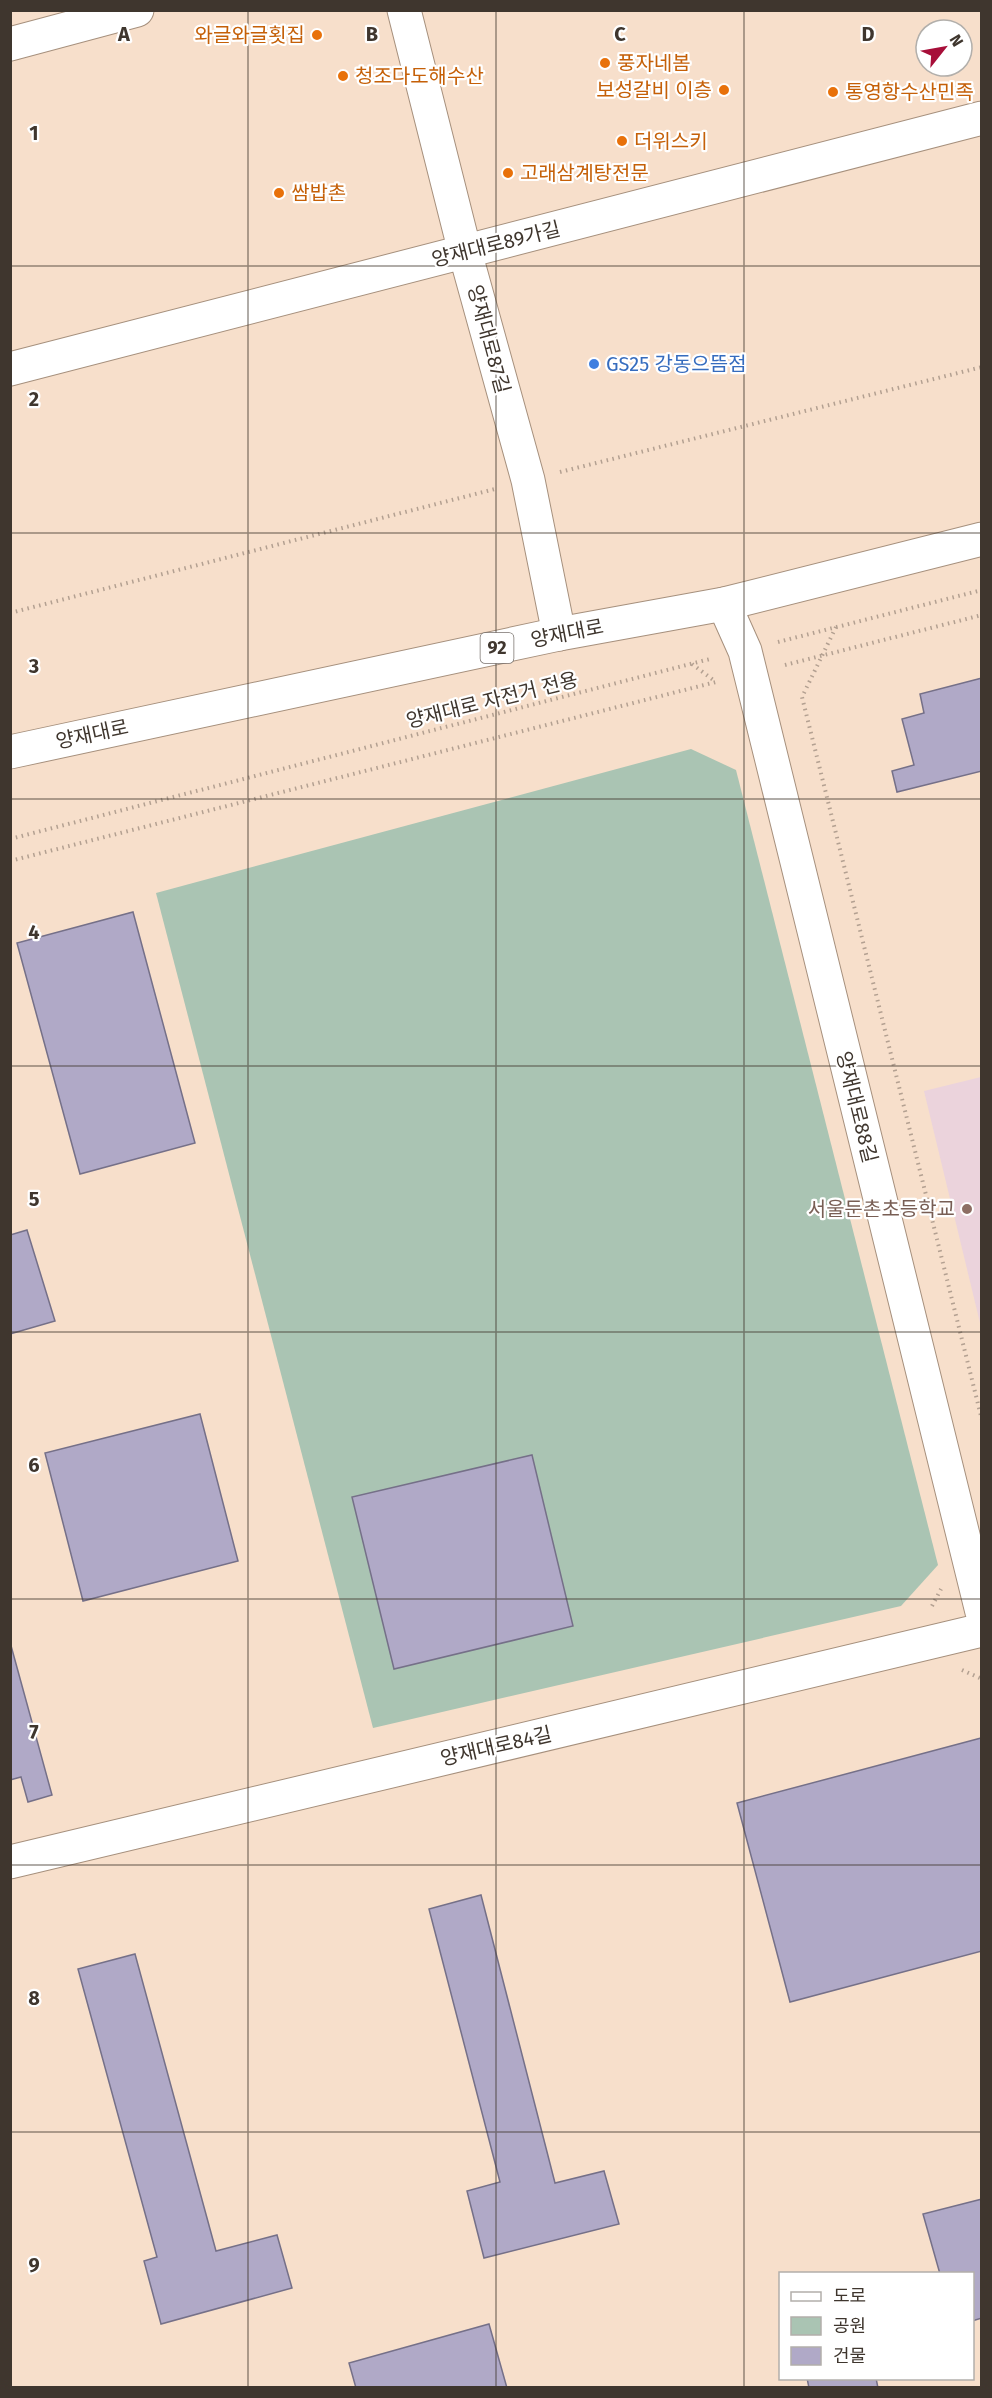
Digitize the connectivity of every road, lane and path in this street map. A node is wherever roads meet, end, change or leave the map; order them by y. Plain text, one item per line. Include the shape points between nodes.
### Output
1 (137, 10) edge
2 (404, 10) edge
3 (10, 44) edge
4 (981, 118) edge
5 (465, 252) junction
6 (10, 369) edge
7 (981, 539) edge
8 (981, 590) edge
9 (724, 604) junction
10 (981, 615) edge
11 (837, 627) junction
12 (560, 634) junction
13 (822, 655) junction
14 (748, 662) junction
15 (10, 752) edge
16 (10, 839) edge
17 (10, 861) edge
18 (981, 1420) edge
19 (981, 1612) edge
20 (981, 1630) edge
21 (10, 1862) edge

1 - 3 street
2 - 5 street, 양재대로87길
4 - 5 street, 양재대로89가길
5 - 6 street, 양재대로89가길
5 - 12 street, 양재대로87길 via 528,480
7 - 9 street, 양재대로 / 92
8 - 11 path, 양재대로 자전거 전용
9 - 12 street, 양재대로 / 92
9 - 14 street, 양재대로88길
10 - 13 path
11 - 13 path
11 - 14 path, 양재대로 자전거 전용
12 - 15 street, 양재대로 / 92
13 - 14 path
13 - 18 path via 802,697
14 - 16 path, 양재대로 자전거 전용
14 - 17 path
14 - 19 street, 양재대로88길
20 - 21 street, 양재대로84길

